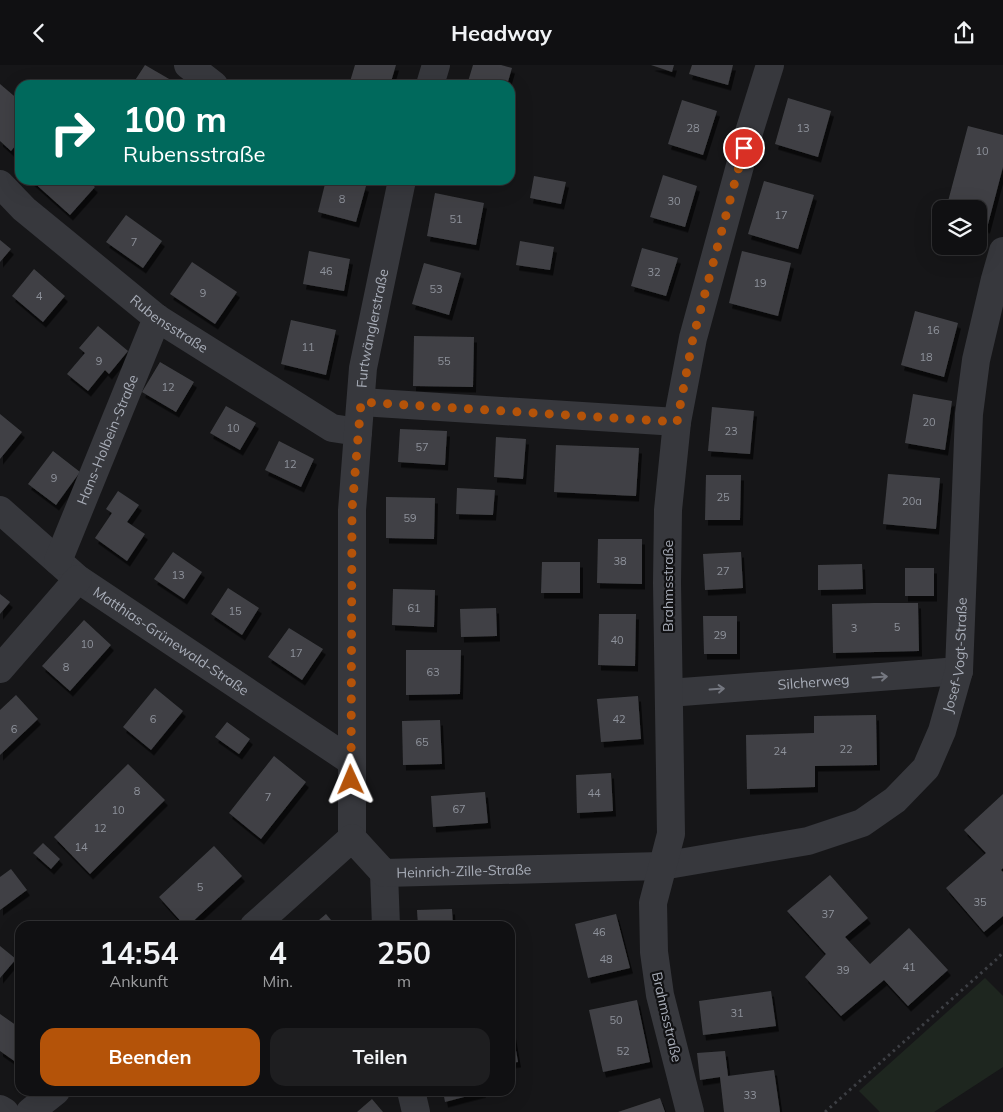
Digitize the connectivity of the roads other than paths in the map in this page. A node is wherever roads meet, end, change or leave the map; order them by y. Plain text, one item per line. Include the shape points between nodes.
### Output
1 (188, 65) edge
2 (436, 65) edge
3 (770, 65) edge
4 (208, 80) edge
5 (432, 80) edge
6 (0, 184) edge
7 (398, 185) edge
8 (1003, 251) edge
9 (156, 317) junction
10 (361, 402) junction
11 (677, 422) junction
12 (358, 432) junction
13 (0, 510) edge
14 (68, 570) junction
15 (0, 669) edge
16 (959, 671) junction
17 (669, 693) junction
18 (351, 761) junction
19 (352, 838) junction
20 (662, 866) junction
21 (384, 873) junction
22 (260, 921) edge
23 (386, 921) edge
24 (50, 1096) edge
25 (412, 1096) edge
26 (0, 1109) edge
27 (5, 1112) edge
28 (30, 1112) edge
29 (416, 1112) edge
30 (690, 1112) edge

1 - 4 street
2 - 5 street
3 - 11 street, Brahmsstraße via 693,338
6 - 9 street, Rubensstraße via 24,209
7 - 10 street, Furtwänglerstraße via 363,368
8 - 16 street, Josef-Vogt-Straße via 976,359 969,414
9 - 12 street, Rubensstraße via 332,428
9 - 14 street, Hans-Holbein-Straße
10 - 11 street
10 - 12 street, Furtwänglerstraße
11 - 17 street, Brahmsstraße via 668,510
12 - 18 street, Furtwänglerstraße via 352,510
13 - 14 street, Matthias-Grünewald-Straße
14 - 15 street, Hans-Holbein-Straße
14 - 18 street, Matthias-Grünewald-Straße
17 -> 16 street, Silcherweg
16 - 20 street, Josef-Vogt-Straße via 942,731 926,768 895,800 862,823 808,841
17 - 20 street, Brahmsstraße via 672,834
18 - 19 street, Furtwänglerstraße
19 - 21 street, Heinrich-Zille-Straße
19 - 22 street
20 - 21 street, Heinrich-Zille-Straße
20 - 30 street, Brahmsstraße via 653,903 654,952 660,995
21 - 23 street
24 - 28 street
25 - 29 street
26 - 27 street

